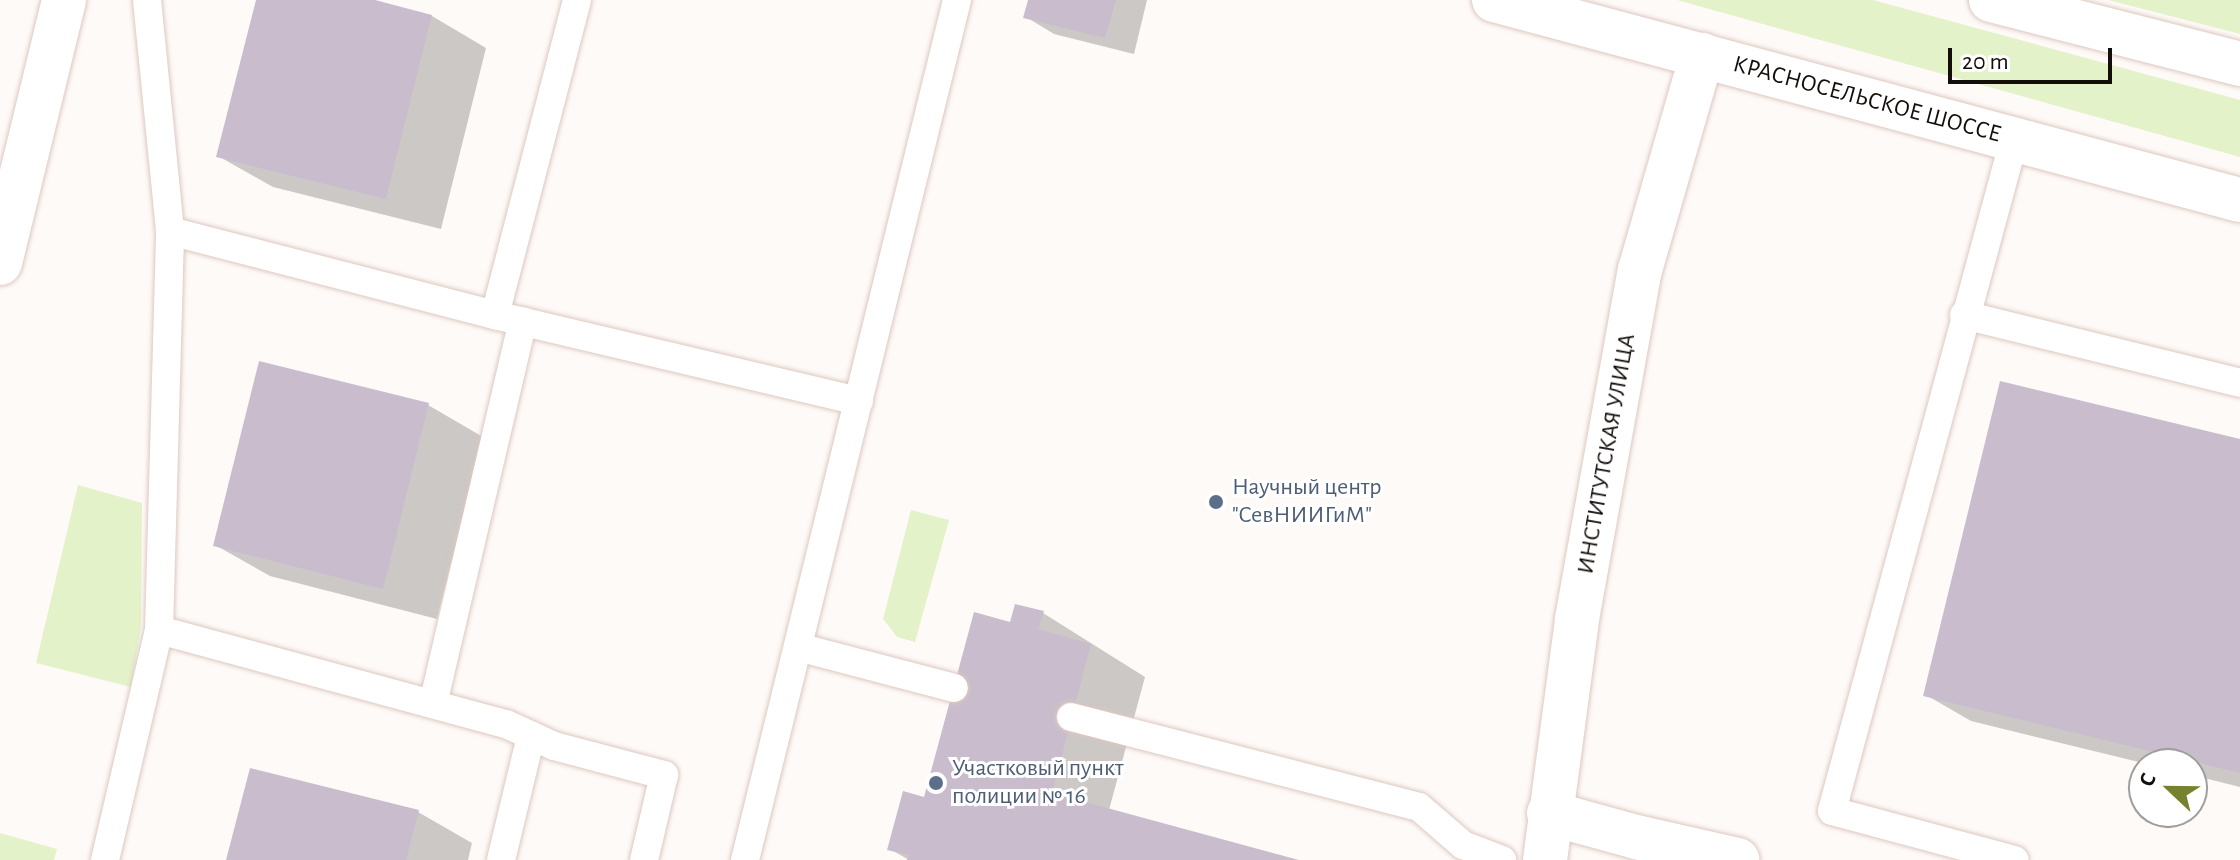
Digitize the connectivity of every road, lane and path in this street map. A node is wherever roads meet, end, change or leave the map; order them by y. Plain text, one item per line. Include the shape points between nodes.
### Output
1 (64, 0) edge
2 (147, 0) edge
3 (577, 0) edge
4 (957, 0) edge
5 (1494, 0) edge
6 (1991, 0) edge
7 (1702, 55) junction
8 (2240, 64) edge
9 (2014, 140) junction
10 (2240, 200) edge
11 (170, 231) junction
12 (0, 263) edge
13 (495, 315) junction
14 (1964, 315) junction
15 (523, 321) junction
16 (2240, 383) edge
17 (859, 401) junction
18 (159, 630) junction
19 (798, 647) junction
20 (954, 688) dead end
21 (433, 704) junction
22 (1071, 717) dead end
23 (531, 736) junction
24 (1549, 813) junction
25 (105, 860) edge
26 (501, 860) edge
27 (644, 860) edge
28 (745, 860) edge
29 (1502, 860) edge
30 (1545, 860) edge
31 (1737, 860) edge
32 (2015, 860) edge

1 - 12 street
2 - 11 lane
3 - 13 lane
4 - 17 lane
5 - 7 street, КРАСНОСЕЛЬСКОЕ ШОССЕ
6 - 8 street
7 - 9 street, КРАСНОСЕЛЬСКОЕ ШОССЕ
7 - 24 street, ИНСТИТУТСКАЯ УЛИЦА via 1640,270 1577,619
9 - 10 street, КРАСНОСЕЛЬСКОЕ ШОССЕ
9 - 14 lane
11 - 13 lane
11 - 18 lane
13 - 15 lane
14 - 16 lane
14 - 32 lane via 1832,811
15 - 17 lane
15 - 21 lane
17 - 19 lane
18 - 21 lane
18 - 25 lane
19 - 20 lane
19 - 28 lane
21 - 23 lane
22 - 29 lane via 1419,807 1463,845
23 - 26 lane
23 - 27 lane via 664,775
24 - 30 street, ИНСТИТУТСКАЯ УЛИЦА
24 - 31 street

